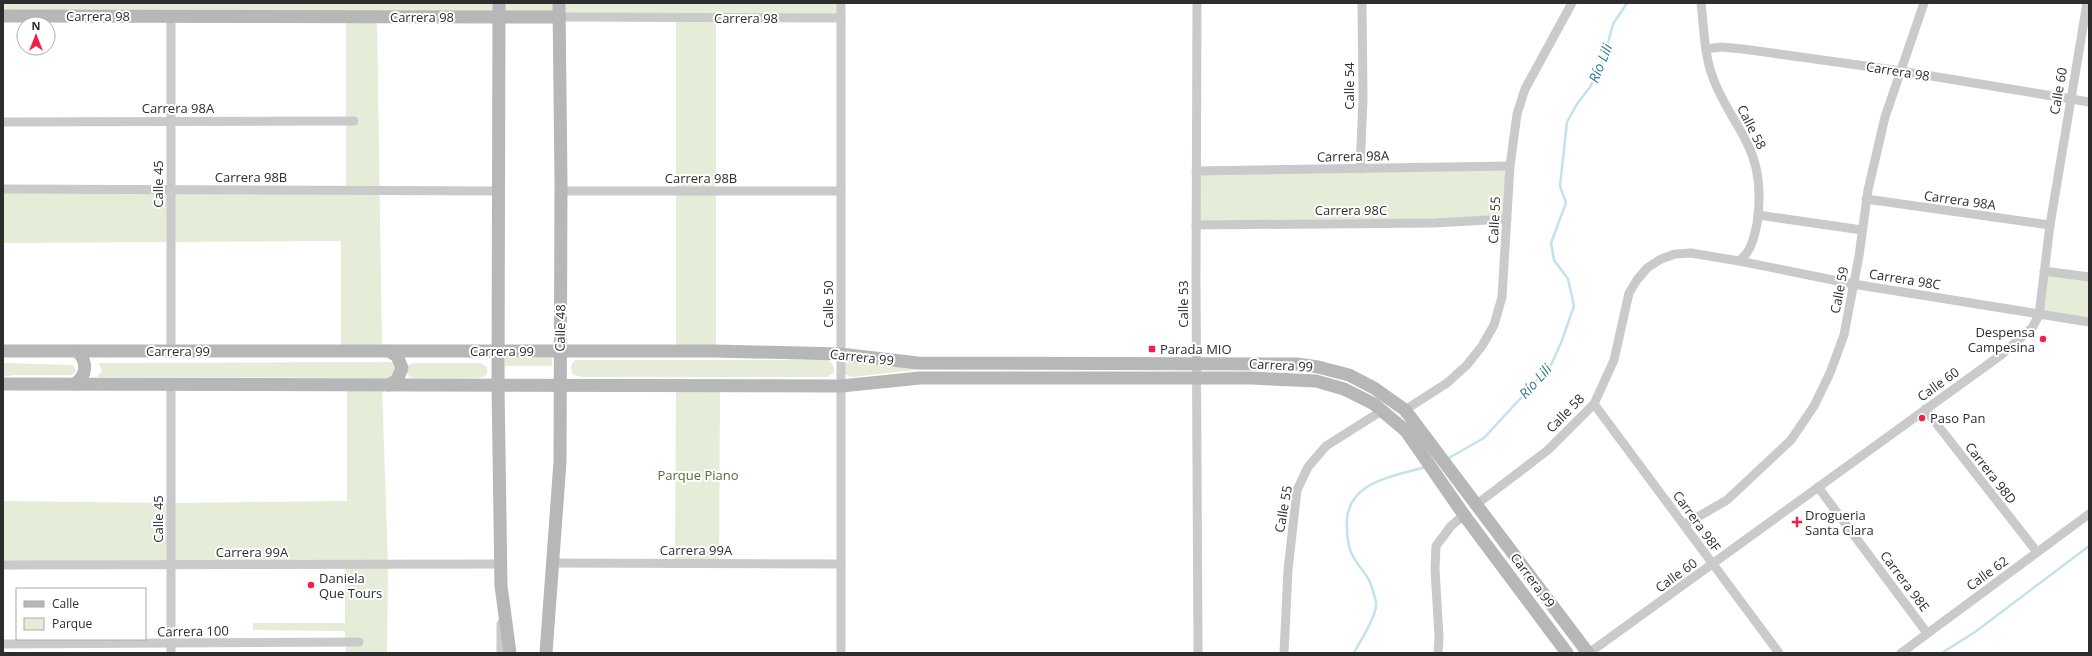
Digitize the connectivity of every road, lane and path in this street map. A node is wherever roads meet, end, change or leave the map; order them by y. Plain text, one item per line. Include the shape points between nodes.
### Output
1 (499, 3) edge
2 (559, 3) edge
3 (841, 3) edge
4 (1197, 3) edge
5 (1362, 3) edge
6 (1572, 3) edge
7 (1701, 3) edge
8 (1924, 3) edge
9 (2087, 3) edge
10 (3, 16) edge
11 (16, 16) edge
12 (56, 16) edge
13 (171, 16) junction
14 (498, 17) junction
15 (559, 17) junction
16 (841, 18) junction
17 (16, 19) edge
18 (3, 23) edge
19 (1706, 49) junction
20 (1901, 71) junction
21 (2070, 99) junction
22 (2089, 102) edge
23 (171, 121) junction
24 (354, 121) dead end
25 (3, 122) edge
26 (1510, 166) junction
27 (1360, 169) junction
28 (1196, 171) junction
29 (3, 189) edge
30 (171, 190) junction
31 (500, 191) junction
32 (841, 191) junction
33 (561, 192) junction
34 (1866, 199) junction
35 (1758, 215) junction
36 (1507, 219) junction
37 (1196, 225) junction
38 (2050, 225) junction
39 (1862, 230) junction
40 (1739, 261) junction
41 (2044, 270) junction
42 (2089, 277) edge
43 (1853, 284) junction
44 (1626, 308) joint
45 (2039, 315) junction
46 (2089, 322) edge
47 (3, 351) edge
48 (77, 351) junction
49 (171, 351) junction
50 (389, 351) junction
51 (498, 351) junction
52 (560, 351) junction
53 (840, 354) junction
54 (1196, 364) junction
55 (1197, 378) junction
56 (3, 384) edge
57 (75, 384) junction
58 (171, 385) junction
59 (389, 385) junction
60 (498, 386) junction
61 (559, 386) junction
62 (841, 386) junction
63 (1594, 404) junction
64 (1383, 410) junction
65 (1405, 410) junction
66 (1925, 410) junction
67 (1818, 487) junction
68 (1476, 504) junction
69 (2089, 514) edge
70 (1464, 515) junction
71 (1684, 525) junction
72 (2038, 552) junction
73 (552, 563) junction
74 (501, 564) junction
75 (841, 564) junction
76 (1713, 564) junction
77 (3, 565) edge
78 (171, 565) junction
79 (501, 586) junction
80 (1927, 633) junction
81 (359, 642) dead end
82 (3, 644) edge
83 (171, 649) edge
84 (501, 653) edge
85 (510, 653) edge
86 (546, 653) edge
87 (841, 653) edge
88 (1198, 653) edge
89 (1284, 653) edge
90 (1438, 653) edge
91 (1567, 653) edge
92 (1588, 653) edge
93 (1779, 653) edge
94 (1900, 653) edge

1 - 14 street
2 - 15 street, Calle 48
3 - 16 street, Calle 50
4 - 28 street, Calle 53
5 - 27 street, Calle 54 via 1363,99
6 - 26 street, Calle 55 via 1525,89 1517,114
7 - 19 street, Calle 58
8 - 20 street, Calle 59
9 - 21 street, Calle 60
10 - 11 street, Carrera 98
12 - 13 street, Carrera 98
13 - 14 street, Carrera 98
13 - 23 street, Calle 45
14 - 15 street, Carrera 98
14 - 31 street
15 - 16 street, Carrera 98
15 - 33 street, Calle 48
16 - 32 street, Calle 50
17 - 18 street
19 - 20 street, Carrera 98 via 1743,49
19 - 35 street, Calle 58 via 1711,75 1717,89 1748,143 1754,159 1758,180
20 - 21 street, Carrera 98
20 - 34 street, Calle 59 via 1885,117
21 - 22 street, Carrera 98
21 - 38 street, Calle 60
23 - 24 street, Carrera 98A
23 - 25 street, Carrera 98A
23 - 30 street, Calle 45
26 - 27 street, Carrera 98A
26 - 36 street, Calle 55
27 - 28 street, Carrera 98A
28 - 37 street, Calle 53
29 - 30 street, Carrera 98B
30 - 31 street, Carrera 98B
30 - 49 street, Calle 45
31 - 51 street
32 - 33 street, Carrera 98B
32 - 53 street, Calle 50
33 - 52 street, Calle 48
34 - 38 street, Carrera 98A
34 - 39 street, Calle 59
35 - 39 street
35 - 40 street, Calle 58 via 1750,248
36 - 37 street, Carrera 98C
36 - 65 street, Calle 55 via 1502,297 1494,324 1482,346 1467,365 1447,383
37 - 54 street, Calle 53
38 - 41 street, Calle 60
39 - 43 street, Calle 59
40 - 43 street, Carrera 98C
40 - 44 street, Carrera 98C via 1691,253 1675,254 1660,259 1647,268 1637,280
41 - 42 street
41 - 45 street, Calle 60
43 - 45 street, Carrera 98C
43 - 71 street, Calle 59 via 1844,335 1830,373 1814,406 1791,440 1726,500
44 - 63 street, Calle 58 via 1614,360
45 - 46 street, Carrera 98C
45 - 66 street, Calle 60 via 2032,328 2019,341
47 - 48 street, Carrera 99
48 - 49 street, Carrera 99
48 - 57 street via 85,368 84,375
49 - 50 street, Carrera 99
50 - 51 street, Carrera 99
50 - 59 street via 397,356 402,368 397,380
51 - 52 street, Carrera 99
51 - 60 street
52 - 53 street, Carrera 99
52 - 61 street, Calle 48
53 - 54 street, Carrera 99 via 918,363
53 - 62 street, Calle 50
54 - 55 street, Calle 53
54 - 65 street, Carrera 99 via 1296,364 1324,368 1359,380
55 - 62 street, Carrera 99 via 920,378
55 - 64 street, Carrera 99 via 1316,382 1357,394
55 - 88 street, Calle 53
56 - 57 street, Carrera 99
57 - 58 street, Carrera 99
58 - 59 street, Carrera 99
58 - 78 street, Calle 45
59 - 60 street, Carrera 99
60 - 61 street, Carrera 99
60 - 74 street
61 - 62 street, Carrera 99
61 - 73 street, Calle 48 via 560,462
62 - 75 street, Calle 50
63 - 68 street, Calle 58 via 1548,450
63 - 71 street, Carrera 98F
64 - 70 street, Carrera 99 via 1406,431
64 - 89 street, Calle 55 via 1326,446 1308,466 1296,490
65 - 68 street, Carrera 99
66 - 67 street, Calle 60
66 - 72 street, Carrera 98D
67 - 76 street, Calle 60
67 - 80 street, Carrera 98E
68 - 92 street, Carrera 99
69 - 72 street, Calle 62
70 - 90 street via 1450,526 1436,546
70 - 91 street, Carrera 99
71 - 76 street, Carrera 98F
72 - 80 street, Calle 62
73 - 75 street, Carrera 99A
73 - 86 street, Calle 48
74 - 78 street, Carrera 99A
74 - 79 street
75 - 87 street, Calle 50
76 - 92 street, Calle 60
76 - 93 street, Carrera 98F
77 - 78 street, Carrera 99A
78 - 83 street, Calle 45
79 - 84 street
79 - 85 street
80 - 94 street, Calle 62
81 - 83 street, Carrera 100
82 - 83 street, Carrera 100

